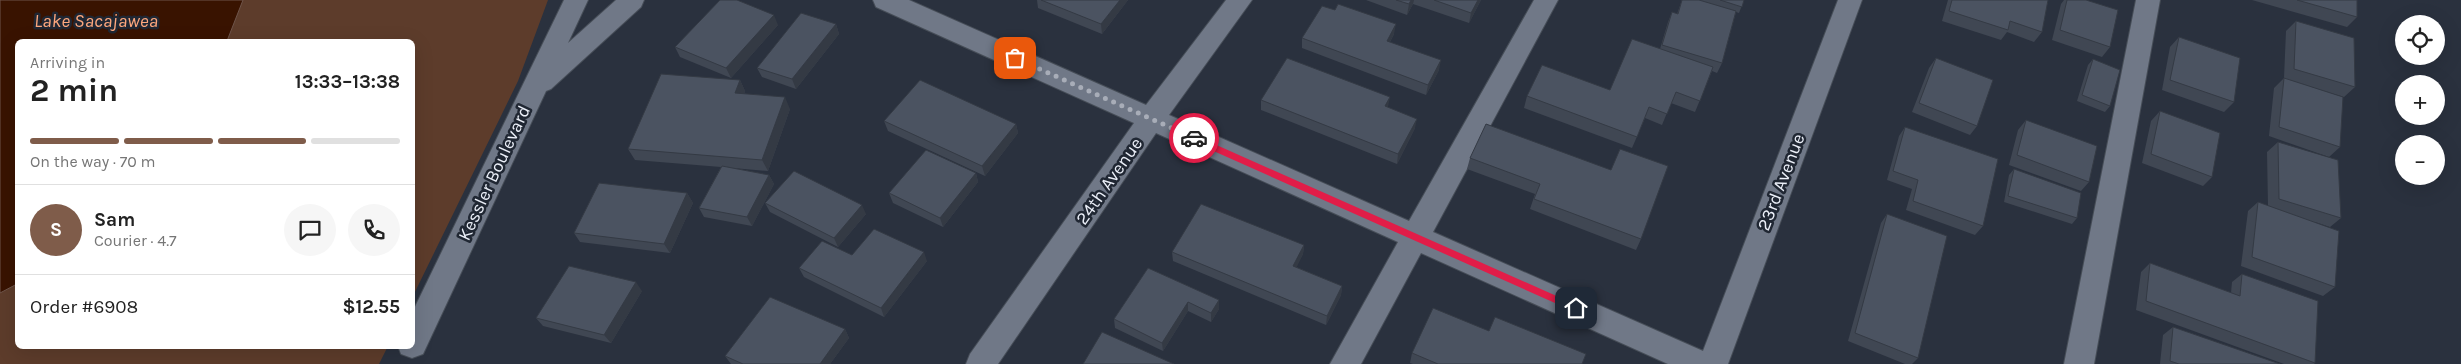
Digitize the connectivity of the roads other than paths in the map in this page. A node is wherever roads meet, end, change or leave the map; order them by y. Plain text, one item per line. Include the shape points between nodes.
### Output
1 (576, 0) edge
2 (632, 0) edge
3 (885, 0) edge
4 (1240, 0) edge
5 (1546, 0) edge
6 (1850, 0) edge
7 (2148, 0) edge
8 (919, 6) edge
9 (534, 89) junction
10 (1152, 119) junction
11 (1416, 237) junction
12 (415, 340) edge
13 (411, 349) edge
14 (404, 364) edge
15 (981, 364) edge
16 (1345, 364) edge
17 (1700, 364) edge
18 (1713, 364) edge
19 (2079, 364) edge

1 - 9 street, Kessler Boulevard
2 - 9 street
3 - 8 street
4 - 10 street, 24th Avenue
5 - 11 street
6 - 18 street, 23rd Avenue
7 - 19 street
8 - 10 street
9 - 12 street, Kessler Boulevard
10 - 11 street
10 - 15 street, 24th Avenue
11 - 16 street
11 - 17 street
13 - 14 street, Kessler Boulevard

